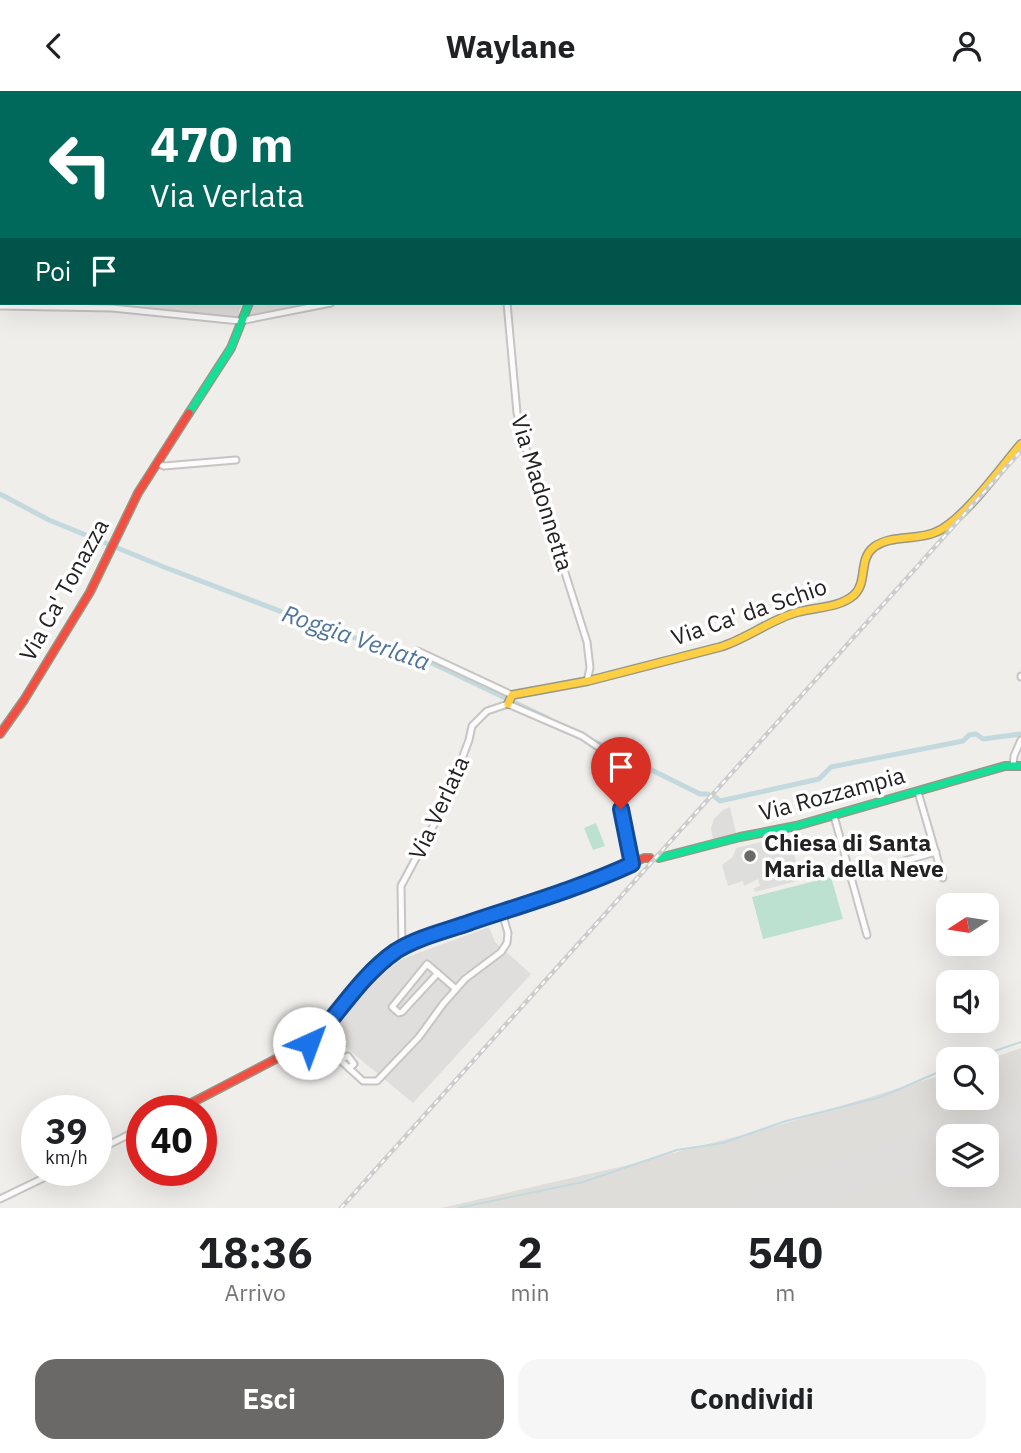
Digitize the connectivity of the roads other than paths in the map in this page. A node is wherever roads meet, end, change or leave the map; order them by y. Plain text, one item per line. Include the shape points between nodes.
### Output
1 (247, 305) edge
2 (321, 305) edge
3 (507, 305) edge
4 (0, 306) edge
5 (240, 321) junction
6 (1021, 444) edge
7 (236, 460) dead end
8 (157, 463) junction
9 (418, 651) dead end
10 (587, 681) junction
11 (510, 700) junction
12 (0, 734) edge
13 (1021, 740) edge
14 (1017, 766) edge
15 (918, 792) junction
16 (834, 816) junction
17 (936, 852) junction
18 (650, 858) dead end
19 (659, 858) dead end
20 (632, 864) junction
21 (893, 864) dead end
22 (943, 878) dead end
23 (502, 912) junction
24 (867, 935) dead end
25 (402, 948) junction
26 (438, 973) junction
27 (456, 989) junction
28 (316, 1038) junction
29 (208, 1095) edge
30 (27, 1186) edge
31 (0, 1199) edge

1 - 5 street, Via Ca' Tonazza
2 - 5 street
3 - 10 street, Via Madonnetta via 517,413 587,642
4 - 5 street via 111,308
5 - 8 street, Via Ca' Tonazza via 231,348
6 - 10 street, Via Ca' da Schio via 942,530 872,548 865,557 857,592 844,600 794,613 737,641
7 - 8 street
8 - 12 street, Via Ca' Tonazza via 72,622
9 - 11 street
10 - 11 street, Via Ca' da Schio
11 - 20 street via 582,736 604,751 616,767
11 - 25 street, Via Verlata via 487,711 471,726 445,804 401,886
13 - 14 street via 1014,756
14 - 15 street, Via Rozzampia
15 - 16 street, Via Rozzampia
15 - 17 street
16 - 19 street, Via Rozzampia
16 - 24 street
17 - 21 street
17 - 22 street
18 - 20 street
20 - 23 street via 592,883
23 - 25 street
23 - 27 street via 507,943
25 - 28 street via 358,985
26 - 26 street via 427,964 392,1007 402,1012
26 - 27 street
27 - 28 street via 377,1081 363,1081
28 - 29 street
30 - 31 street

